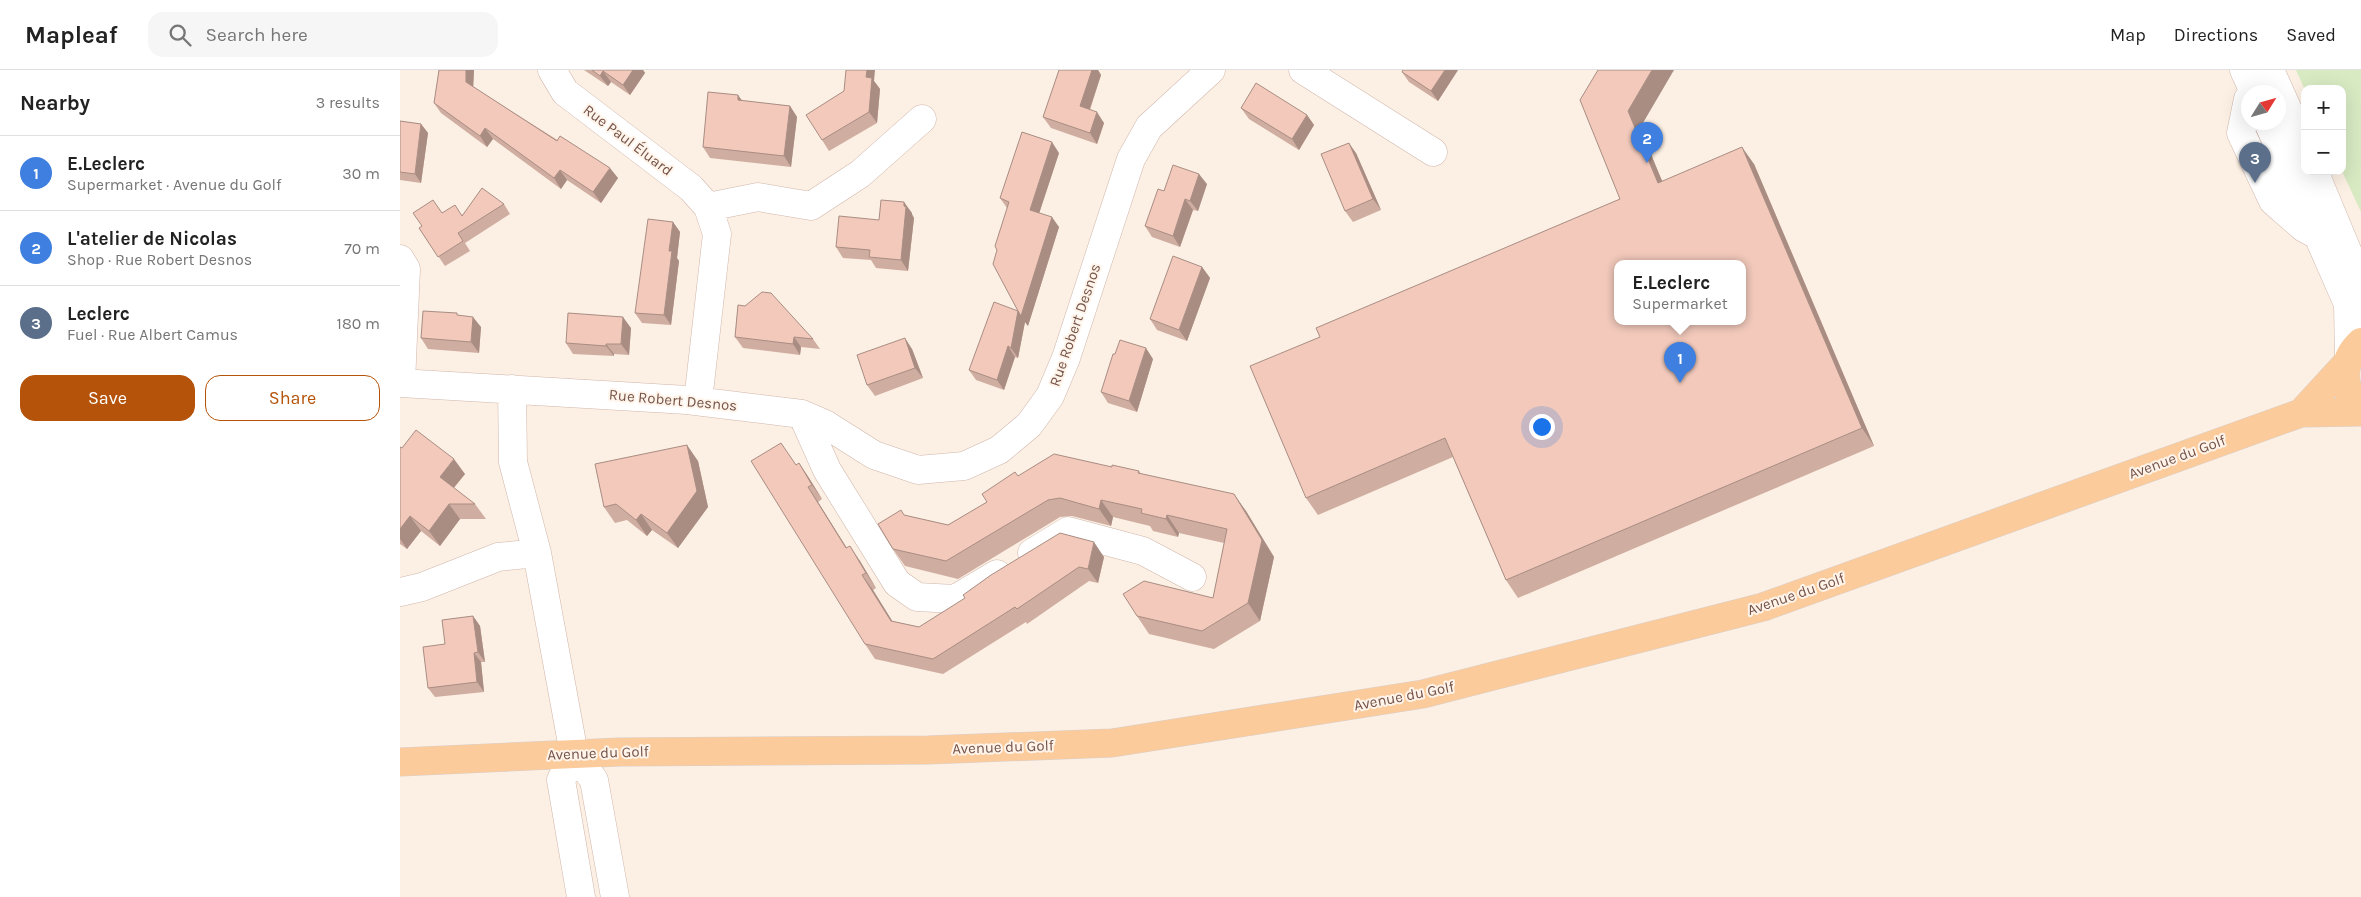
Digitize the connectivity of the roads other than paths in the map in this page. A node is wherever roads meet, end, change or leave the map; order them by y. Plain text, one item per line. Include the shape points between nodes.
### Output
1 (552, 70) edge
2 (1211, 70) edge
3 (1303, 70) edge
4 (922, 119) dead end
5 (2286, 125) edge
6 (2242, 130) edge
7 (2272, 130) edge
8 (2301, 143) edge
9 (1432, 152) dead end
10 (2316, 175) edge
11 (708, 207) junction
12 (2319, 237) junction
13 (400, 259) edge
14 (2361, 284) edge
15 (2352, 354) edge
16 (401, 383) edge
17 (512, 389) junction
18 (698, 401) junction
19 (2361, 411) edge
20 (2301, 412) junction
21 (802, 414) junction
22 (536, 553) junction
23 (1192, 577) dead end
24 (400, 592) edge
25 (574, 754) junction
26 (400, 762) edge
27 (581, 897) edge
28 (615, 897) edge

1 - 11 street, Rue Paul Éluard via 565,92 691,188
2 - 21 street, Rue Robert Desnos via 1149,127 1131,159 1066,358 1050,396 1029,425 1000,450 964,466 918,470 874,455 825,424
3 - 9 street
4 - 11 street via 860,174 811,206 758,197
5 - 8 street
6 - 12 street via 2273,201
7 - 12 street
10 - 14 street
11 - 18 street, Rue Paul Éluard via 716,234
12 - 15 street via 2348,304
13 - 16 street via 406,270
15 - 19 main road via 2345,377 2347,391
15 - 20 main road, Avenue du Golf
16 - 17 street, Rue Robert Desnos
17 - 18 street, Rue Robert Desnos
17 - 22 street via 513,462
18 - 21 street, Rue Robert Desnos
19 - 20 main road
20 - 25 main road, Avenue du Golf via 1763,607 1423,694 1112,743 928,750
21 - 23 street via 827,470 897,583 917,597 955,599 1068,531 1143,551
22 - 24 street via 498,557
22 - 25 street
25 - 26 main road, Avenue du Golf
25 - 27 street via 561,780
25 - 28 street via 594,780

